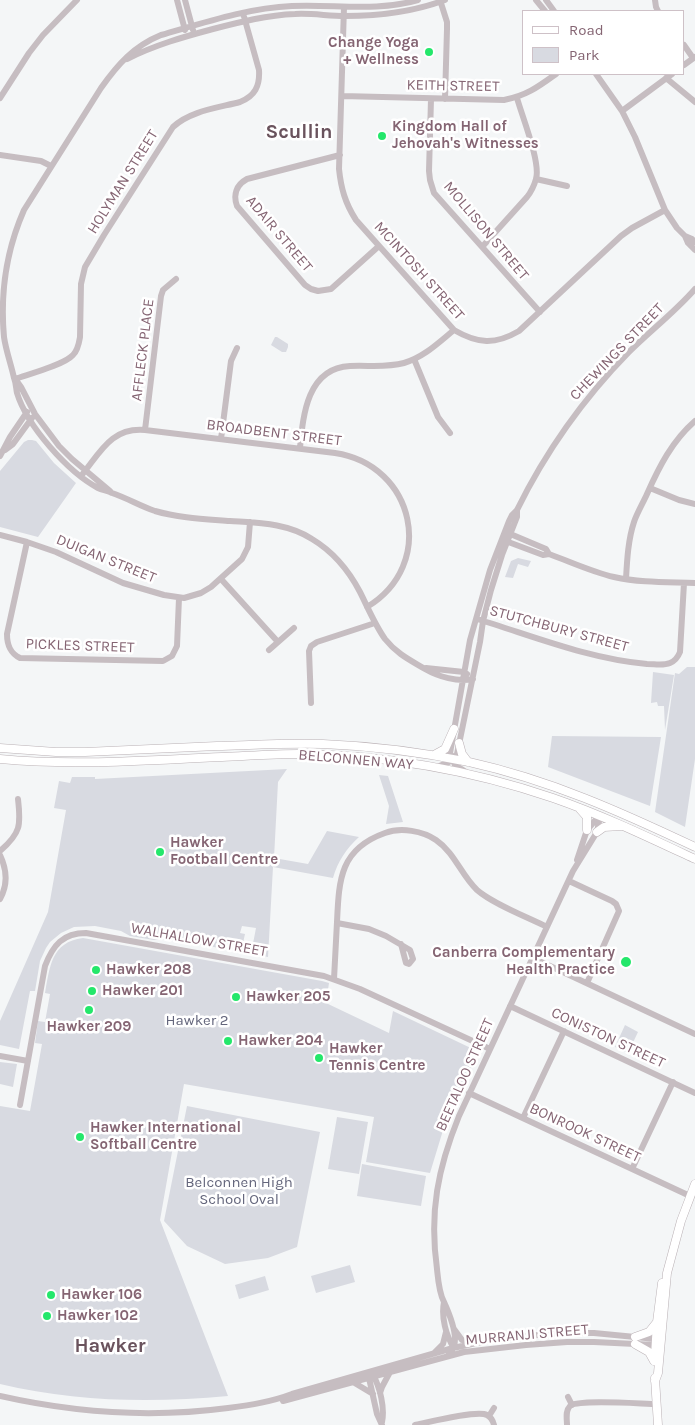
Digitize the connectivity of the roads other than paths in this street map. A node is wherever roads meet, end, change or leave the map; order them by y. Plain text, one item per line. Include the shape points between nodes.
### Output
1 (77, 0) edge
2 (177, 0) edge
3 (185, 0) edge
4 (418, 0) edge
5 (536, 0) edge
6 (442, 1) edge
7 (344, 7) junction
8 (544, 10) edge
9 (243, 13) junction
10 (344, 16) junction
11 (245, 21) junction
12 (192, 26) junction
13 (184, 28) junction
14 (194, 34) junction
15 (186, 36) junction
16 (685, 47) edge
17 (694, 57) edge
18 (126, 59) junction
19 (555, 75) edge
20 (597, 75) edge
21 (670, 75) edge
22 (666, 78) junction
23 (3, 87) edge
24 (342, 96) junction
25 (0, 98) edge
26 (517, 98) junction
27 (432, 99) junction
28 (445, 99) junction
29 (695, 102) edge
30 (622, 112) junction
31 (0, 155) edge
32 (340, 155) junction
33 (52, 166) junction
34 (536, 179) junction
35 (567, 186) dead end
36 (665, 210) junction
37 (685, 236) junction
38 (695, 242) edge
39 (379, 246) junction
40 (482, 248) junction
41 (695, 250) edge
42 (176, 279) dead end
43 (694, 290) edge
44 (540, 312) junction
45 (454, 330) junction
46 (237, 348) dead end
47 (414, 359) junction
48 (15, 379) junction
49 (31, 407) junction
50 (26, 414) junction
51 (35, 414) junction
52 (30, 420) junction
53 (695, 421) edge
54 (145, 430) junction
55 (450, 432) dead end
56 (21, 433) junction
57 (41, 436) junction
58 (222, 439) junction
59 (300, 448) junction
60 (2, 453) edge
61 (83, 473) junction
62 (650, 488) junction
63 (695, 504) edge
64 (250, 522) junction
65 (0, 535) edge
66 (506, 537) junction
67 (27, 542) junction
68 (221, 579) junction
69 (626, 579) junction
70 (684, 583) junction
71 (695, 583) edge
72 (179, 598) junction
73 (368, 607) junction
74 (480, 620) junction
75 (375, 623) junction
76 (294, 628) dead end
77 (278, 642) junction
78 (269, 650) dead end
79 (422, 667) junction
80 (464, 672) junction
81 (472, 679) junction
82 (463, 680) junction
83 (311, 703) dead end
84 (454, 729) junction
85 (459, 743) junction
86 (266, 744) junction
87 (0, 748) edge
88 (85, 752) junction
89 (267, 755) junction
90 (434, 755) junction
91 (0, 759) edge
92 (452, 759) junction
93 (468, 762) junction
94 (85, 763) junction
95 (435, 768) junction
96 (470, 775) junction
97 (586, 798) junction
98 (18, 799) dead end
99 (579, 807) junction
100 (622, 812) junction
101 (600, 816) junction
102 (623, 825) junction
103 (587, 830) junction
104 (597, 832) junction
105 (695, 847) edge
106 (0, 850) edge
107 (0, 855) edge
108 (695, 859) edge
109 (573, 871) junction
110 (569, 881) junction
111 (0, 899) edge
112 (337, 922) junction
113 (547, 927) junction
114 (401, 944) dead end
115 (533, 958) junction
116 (334, 978) junction
117 (586, 983) junction
118 (510, 1006) junction
119 (564, 1031) junction
120 (695, 1034) edge
121 (490, 1049) junction
122 (0, 1056) edge
123 (28, 1061) junction
124 (673, 1082) junction
125 (470, 1093) junction
126 (695, 1093) edge
127 (20, 1105) dead end
128 (523, 1118) junction
129 (632, 1169) junction
130 (695, 1184) edge
131 (690, 1196) junction
132 (667, 1272) junction
133 (444, 1302) junction
134 (657, 1322) junction
135 (453, 1328) junction
136 (446, 1332) junction
137 (635, 1341) junction
138 (658, 1342) junction
139 (473, 1344) junction
140 (453, 1348) junction
141 (464, 1352) junction
142 (433, 1354) junction
143 (448, 1356) junction
144 (654, 1363) junction
145 (390, 1372) junction
146 (371, 1375) junction
147 (353, 1382) junction
148 (656, 1382) junction
149 (376, 1394) junction
150 (0, 1396) edge
151 (568, 1397) dead end
152 (274, 1401) junction
153 (657, 1404) junction
154 (572, 1405) junction
155 (494, 1408) dead end
156 (489, 1416) junction
157 (382, 1423) edge
158 (415, 1425) edge
159 (494, 1425) edge
160 (567, 1425) edge
161 (658, 1425) edge

1 - 23 street via 40,39
2 - 13 street
3 - 12 street
4 - 7 street via 376,7
5 - 8 street
6 - 10 street via 377,15
6 - 28 street via 447,22
7 - 9 street via 291,6
7 - 10 street, MCINTOSH STREET
9 - 11 street, HOLYMAN STREET
9 - 12 street
10 - 11 street via 297,14
10 - 24 street, MCINTOSH STREET
11 - 14 street
11 - 48 street, HOLYMAN STREET via 259,70 255,92 246,100 188,116 173,127 85,267 81,284 80,337 75,353 66,360
12 - 13 street
12 - 14 street
13 - 15 street
13 - 18 street via 148,40
14 - 15 street
15 - 18 street
16 - 17 street
18 - 33 street via 101,88
19 - 26 street, KEITH STREET
20 - 30 street
21 - 22 street
22 - 29 street
22 - 30 street
23 - 25 street
24 - 27 street, KEITH STREET
24 - 32 street, MCINTOSH STREET
26 - 28 street, KEITH STREET via 490,101
26 - 34 street via 536,162
27 - 28 street, KEITH STREET
27 - 40 street, MOLLISON STREET via 431,185 436,196
30 - 36 street
31 - 33 street
32 - 39 street, MCINTOSH STREET via 340,183 348,209
32 - 39 street, ADAIR STREET via 242,181 235,194 237,206 305,285 318,291 331,289
33 - 48 street via 24,210 7,261 2,315
34 - 35 street
34 - 40 street via 532,191
36 - 37 street
36 - 44 street, MCINTOSH STREET via 621,236
37 - 38 street
37 - 41 street
39 - 45 street, MCINTOSH STREET
40 - 44 street, MOLLISON STREET
42 - 54 street, AFFLECK PLACE via 161,296
43 - 66 street, CHEWINGS STREET via 630,351 577,410 512,515
44 - 45 street, MCINTOSH STREET via 519,331 498,340 475,340
45 - 47 street via 431,350
46 - 58 street via 231,361
47 - 55 street via 438,417
47 - 59 street via 390,365 346,366 327,374 312,390 307,401
48 - 49 street
48 - 50 street
49 - 50 street
49 - 51 street
50 - 52 street
50 - 60 street
51 - 52 street
51 - 61 street
52 - 56 street
52 - 57 street
53 - 62 street via 669,450
54 - 58 street, BROADBENT STREET
54 - 61 street, BROADBENT STREET via 122,432 113,437
56 - 57 street via 30,430
56 - 60 street
57 - 61 street via 64,461
58 - 59 street, BROADBENT STREET
59 - 73 street, BROADBENT STREET via 358,458 388,480 400,498 409,542 404,564 390,589
61 - 64 street via 97,488 144,507 178,516
62 - 63 street
62 - 69 street via 634,521
64 - 68 street, DUIGAN STREET via 246,554
64 - 73 street via 298,531 326,549 349,574
65 - 67 street, DUIGAN STREET
66 - 69 street via 543,555 549,554 602,574
66 - 74 street, CHEWINGS STREET
67 - 72 street, DUIGAN STREET via 124,583
67 - 72 street, PICKLES STREET via 7,634 11,650 20,658 163,661 172,656 177,646
68 - 72 street, DUIGAN STREET via 201,593
68 - 77 street
69 - 70 street
70 - 71 street
70 - 74 street, STUTCHBURY STREET via 680,652 670,664 635,663 598,656
73 - 75 street
74 - 80 street, CHEWINGS STREET via 470,640
74 - 81 street, CHEWINGS STREET via 480,642
75 - 79 street via 395,650
75 - 83 street via 311,646
76 - 77 street
77 - 78 street
79 - 80 street
79 - 82 street via 432,673
80 - 81 street
80 - 82 street, CHEWINGS STREET
81 - 82 street
81 - 85 street, CHEWINGS STREET
82 - 84 street, CHEWINGS STREET
84 - 90 main road via 445,749
84 - 92 street, CHEWINGS STREET
85 - 92 street, CHEWINGS STREET via 457,754
85 - 93 main road
86 - 88 main road, BELCONNEN WAY
86 - 89 main road
86 - 90 main road, BELCONNEN WAY via 323,744
87 - 88 main road, BELCONNEN WAY
88 - 94 main road
89 - 94 main road, BELCONNEN WAY
89 - 95 main road, BELCONNEN WAY via 383,759
90 - 92 main road, BELCONNEN WAY
91 - 94 main road, BELCONNEN WAY
92 - 93 main road, BELCONNEN WAY
92 - 95 street
92 - 96 street via 459,769
93 - 97 main road, BELCONNEN WAY via 530,778
95 - 96 main road, BELCONNEN WAY
96 - 99 main road, BELCONNEN WAY
97 - 100 main road, BELCONNEN WAY
97 - 101 main road via 598,808
98 - 106 street via 19,826 11,842
99 - 101 main road, BELCONNEN WAY
99 - 103 main road via 587,818
100 - 101 main road via 608,812
100 - 105 main road, BELCONNEN WAY
101 - 102 main road, BELCONNEN WAY
101 - 103 street, BEETALOO STREET
101 - 104 street, BEETALOO STREET
102 - 104 main road via 604,827
102 - 108 main road, BELCONNEN WAY
103 - 109 street, BEETALOO STREET
104 - 109 street, BEETALOO STREET
107 - 111 street via 6,878
109 - 110 street, BEETALOO STREET
110 - 113 street, BEETALOO STREET
110 - 117 street via 612,901 619,911
112 - 113 street via 340,885 351,857 367,841 397,830 421,833 437,840 481,893
112 - 114 street via 369,929
112 - 116 street
113 - 115 street, BEETALOO STREET
115 - 117 street
115 - 118 street, BEETALOO STREET
116 - 121 street, WALHALLOW STREET
116 - 123 street, WALHALLOW STREET via 77,933 57,944 48,956
117 - 120 street
118 - 119 street, CONISTON STREET
118 - 121 street, BEETALOO STREET
119 - 124 street, CONISTON STREET
119 - 128 street
121 - 125 street, BEETALOO STREET
122 - 123 street
123 - 127 street, WALHALLOW STREET
124 - 126 street, CONISTON STREET
124 - 129 street
125 - 128 street, BONROOK STREET
125 - 133 street, BEETALOO STREET via 447,1145 436,1193 434,1231
128 - 129 street, BONROOK STREET
129 - 131 street, BONROOK STREET
130 - 131 main road
131 - 132 main road
132 - 134 main road
132 - 138 main road
133 - 135 street, BEETALOO STREET
133 - 136 street, BEETALOO STREET
134 - 137 main road
134 - 138 main road
135 - 139 street via 462,1340
135 - 140 street, BEETALOO STREET
136 - 140 street, BEETALOO STREET
136 - 142 street via 443,1344
137 - 138 street, MURRANJI STREET
137 - 139 street, MURRANJI STREET via 594,1333 566,1333
137 - 141 street, MURRANJI STREET via 566,1342
137 - 144 main road via 649,1352
138 - 144 main road
138 - 148 main road
139 - 140 street, MURRANJI STREET
140 - 141 street
140 - 142 street, MURRANJI STREET
140 - 143 street
141 - 143 street, MURRANJI STREET
142 - 146 street, MURRANJI STREET
143 - 145 street, MURRANJI STREET
144 - 148 main road
145 - 146 street, MURRANJI STREET
145 - 149 street
146 - 147 street, MURRANJI STREET
146 - 149 street
146 - 152 street, MURRANJI STREET
147 - 149 street
147 - 152 street, MURRANJI STREET
148 - 153 main road
149 - 157 street via 377,1414
150 - 152 street, MURRANJI STREET via 86,1410 149,1413 212,1410
151 - 154 street
153 - 154 street via 596,1402
153 - 161 main road
154 - 160 street via 568,1409
155 - 156 street
156 - 158 street via 463,1416
156 - 159 street

